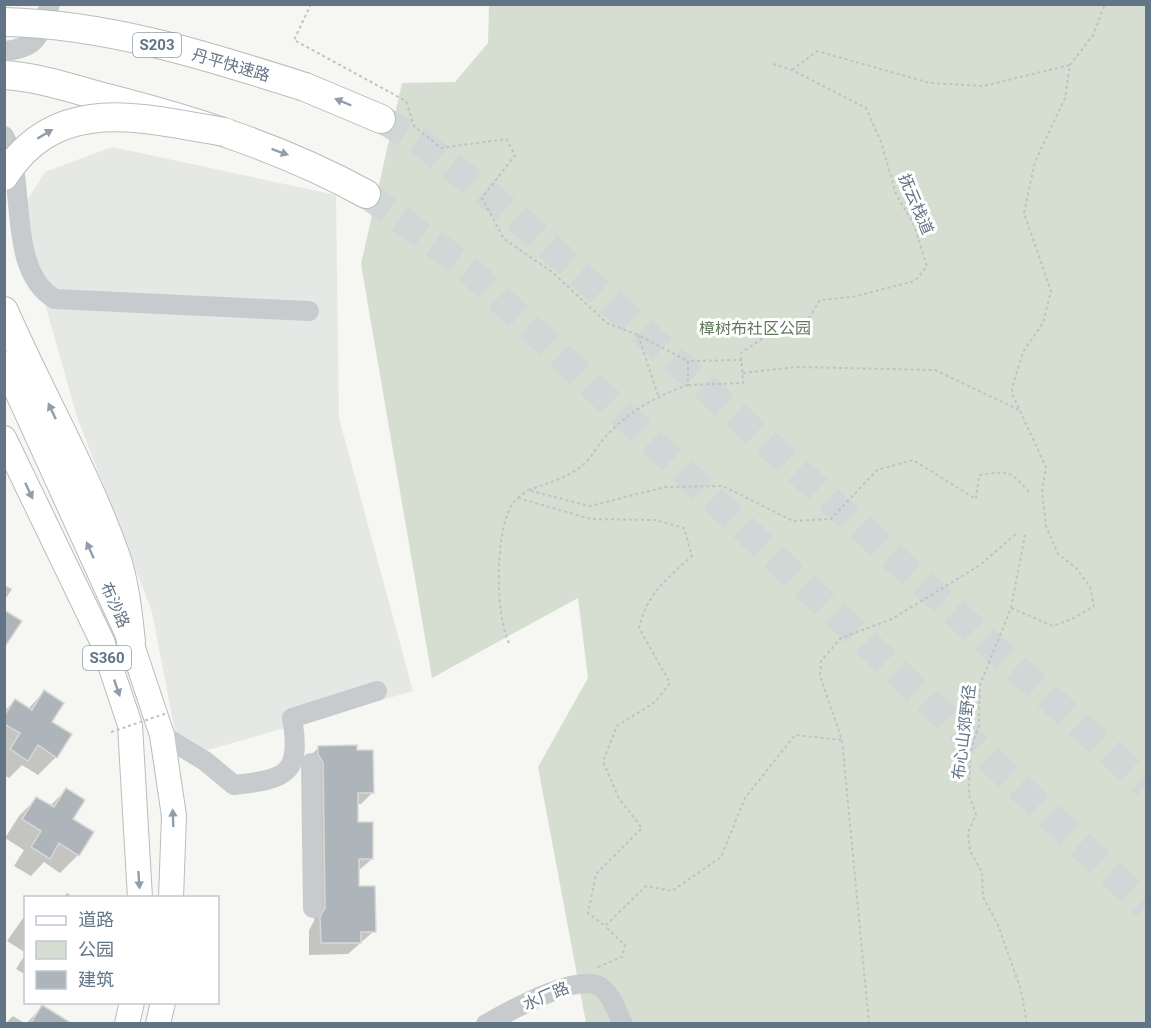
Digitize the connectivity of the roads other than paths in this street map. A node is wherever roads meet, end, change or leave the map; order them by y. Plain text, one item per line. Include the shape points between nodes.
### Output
1 (45, 4) edge
2 (50, 4) edge
3 (4, 22) edge
4 (4, 51) edge
5 (4, 75) edge
6 (305, 87) junction
7 (381, 119) tunnel mouth
8 (225, 132) junction
9 (4, 136) edge
10 (4, 176) edge
11 (366, 194) tunnel mouth
12 (4, 311) edge
13 (309, 311) dead end
14 (4, 363) edge
15 (4, 438) edge
16 (131, 642) junction
17 (377, 691) dead end
18 (164, 724) junction
19 (311, 763) dead end
20 (140, 896) edge
21 (171, 896) edge
22 (313, 908) dead end
23 (132, 1004) edge
24 (163, 1004) edge
25 (127, 1023) edge
26 (158, 1023) edge
27 (486, 1023) edge
28 (623, 1023) edge

1 - 6 highway, bridge via 164,32 238,55
2 - 4 street via 33,45
3 - 6 highway, 丹平快速路 / S203, bridge via 88,30 237,65
5 - 8 highway, bridge via 76,89
7 -> 6 highway, 丹平快速路 / S203
10 -> 8 highway, bridge via 16,158 38,138 68,122 93,117 146,119
8 -> 11 highway via 288,154
9 - 13 street via 12,153 26,254 40,287 48,295 55,299
16 -> 12 highway via 116,558 77,464
16 -> 14 main road, 布沙路 / S360
15 -> 20 main road, 布沙路 / S360 via 102,641 130,725
16 - 18 main road, 布沙路 / S360
17 - 18 street via 292,718 294,758 281,775 269,781 234,785
21 -> 18 main road, 布沙路 / S360 via 174,816
19 - 22 street
23 - 25 main road
24 - 26 main road
27 - 28 street, 水厂路 via 561,988 590,982 601,987

